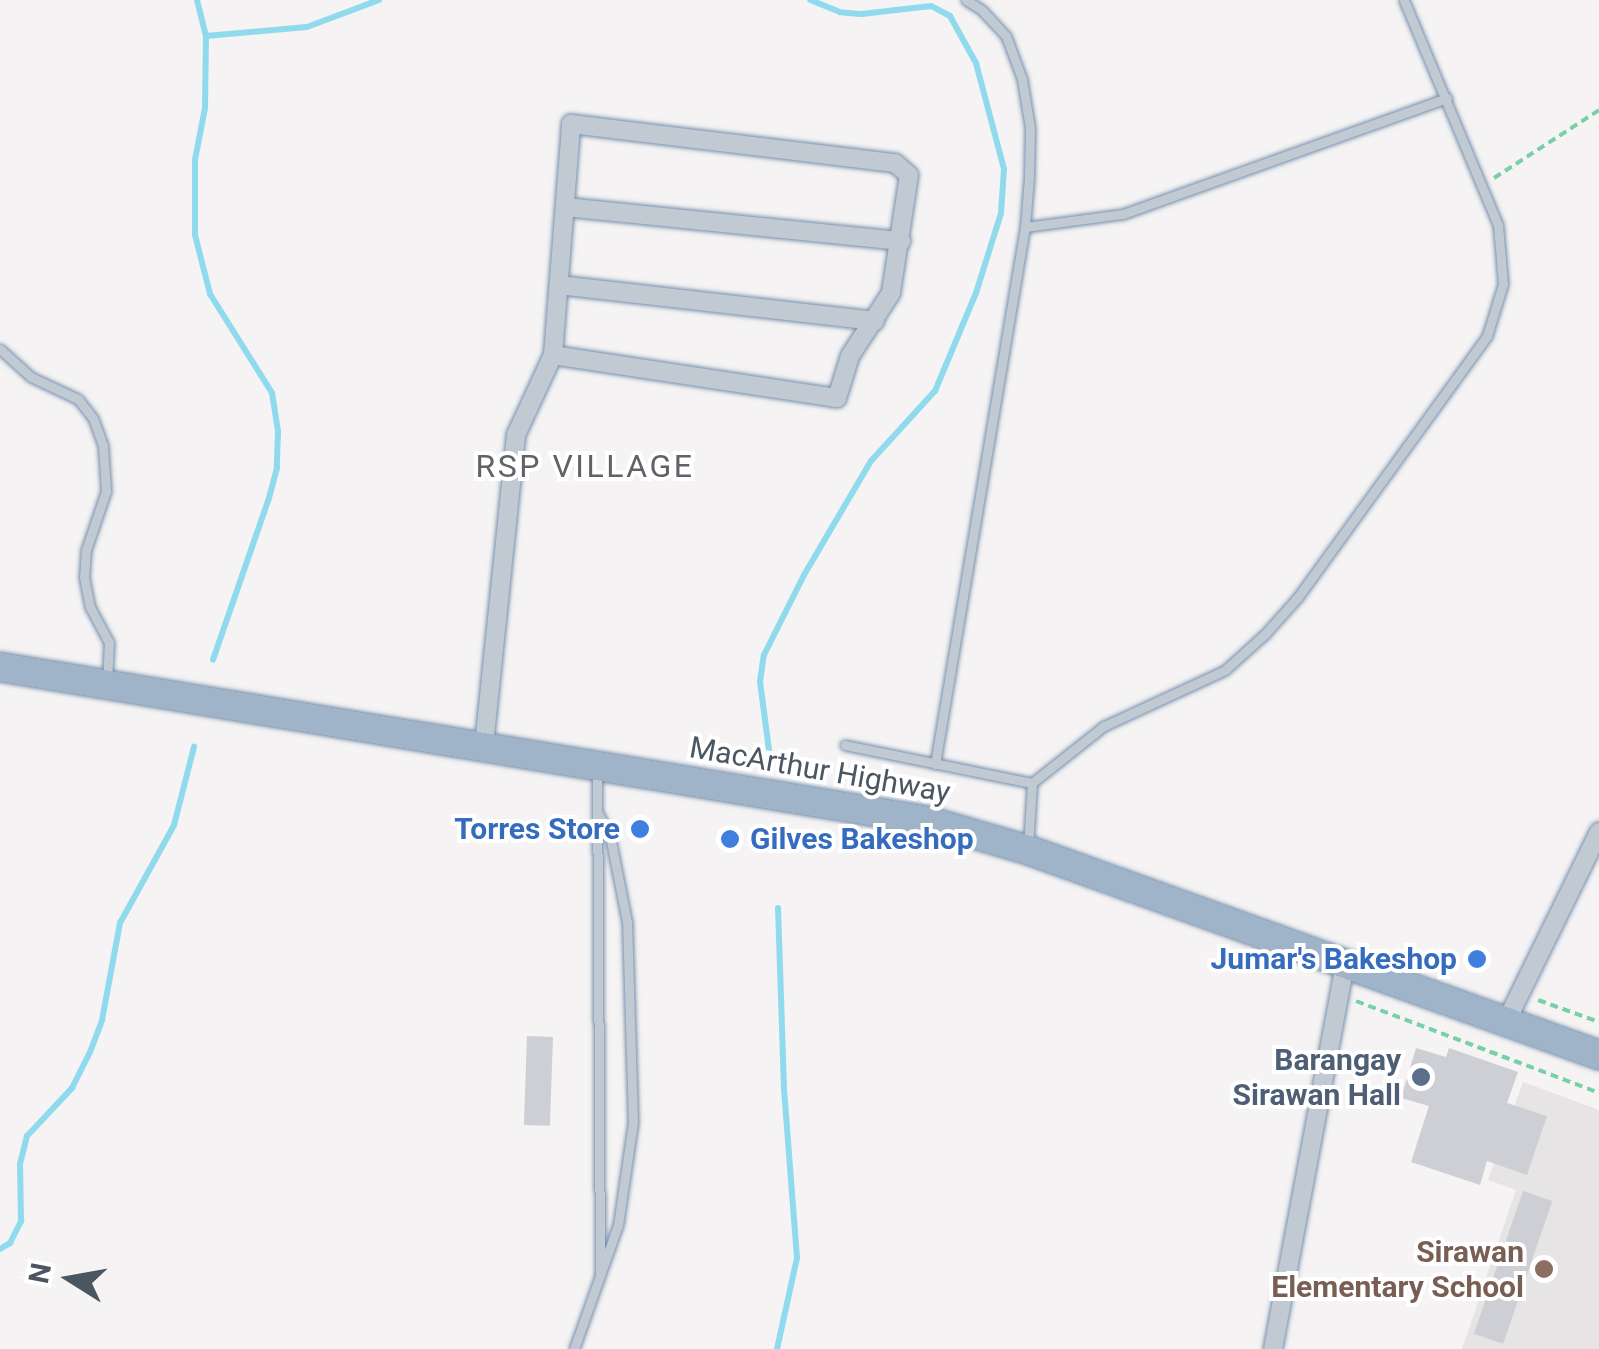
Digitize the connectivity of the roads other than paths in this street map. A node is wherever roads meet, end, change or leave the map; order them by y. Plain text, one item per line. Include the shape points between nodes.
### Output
1 (966, 0) edge
2 (1404, 0) edge
3 (1447, 98) junction
4 (564, 208) junction
5 (1025, 227) junction
6 (901, 241) junction
7 (558, 285) junction
8 (875, 320) junction
9 (0, 348) edge
10 (553, 355) junction
11 (0, 667) edge
12 (106, 684) junction
13 (484, 745) junction
14 (845, 745) dead end
15 (597, 764) junction
16 (935, 764) junction
17 (1032, 783) junction
18 (597, 812) junction
19 (1599, 832) edge
20 (1028, 850) junction
21 (1345, 964) junction
22 (1506, 1022) junction
23 (1599, 1055) edge
24 (600, 1280) junction
25 (574, 1349) edge
26 (1273, 1349) edge

1 - 5 lane via 1006,36 1022,80 1030,128
2 - 3 lane
3 - 5 lane via 1122,214
3 - 17 lane via 1484,184 1503,251 1498,308 1486,336 1298,597 1225,670 1104,726
4 - 6 street
4 - 6 street via 571,124 895,162 910,187
4 - 7 street
5 - 16 lane
6 - 8 street via 891,293
7 - 8 street
7 - 10 street
8 - 10 street via 850,356 837,398
9 - 12 lane via 32,377 78,399 94,418 103,446 106,491 84,577 90,607 109,642
10 - 13 street via 516,435
11 - 12 highway, MacArthur Highway
12 - 13 highway, MacArthur Highway
13 - 15 highway, MacArthur Highway
14 - 16 lane
15 - 18 lane
15 - 20 highway, MacArthur Highway via 887,811
16 - 17 lane
17 - 20 lane
18 - 24 lane
18 - 24 lane via 622,887 633,1052 627,1178
19 - 22 street
20 - 21 highway, MacArthur Highway
21 - 22 highway, MacArthur Highway
21 - 26 street
22 - 23 highway, MacArthur Highway
24 - 25 lane

